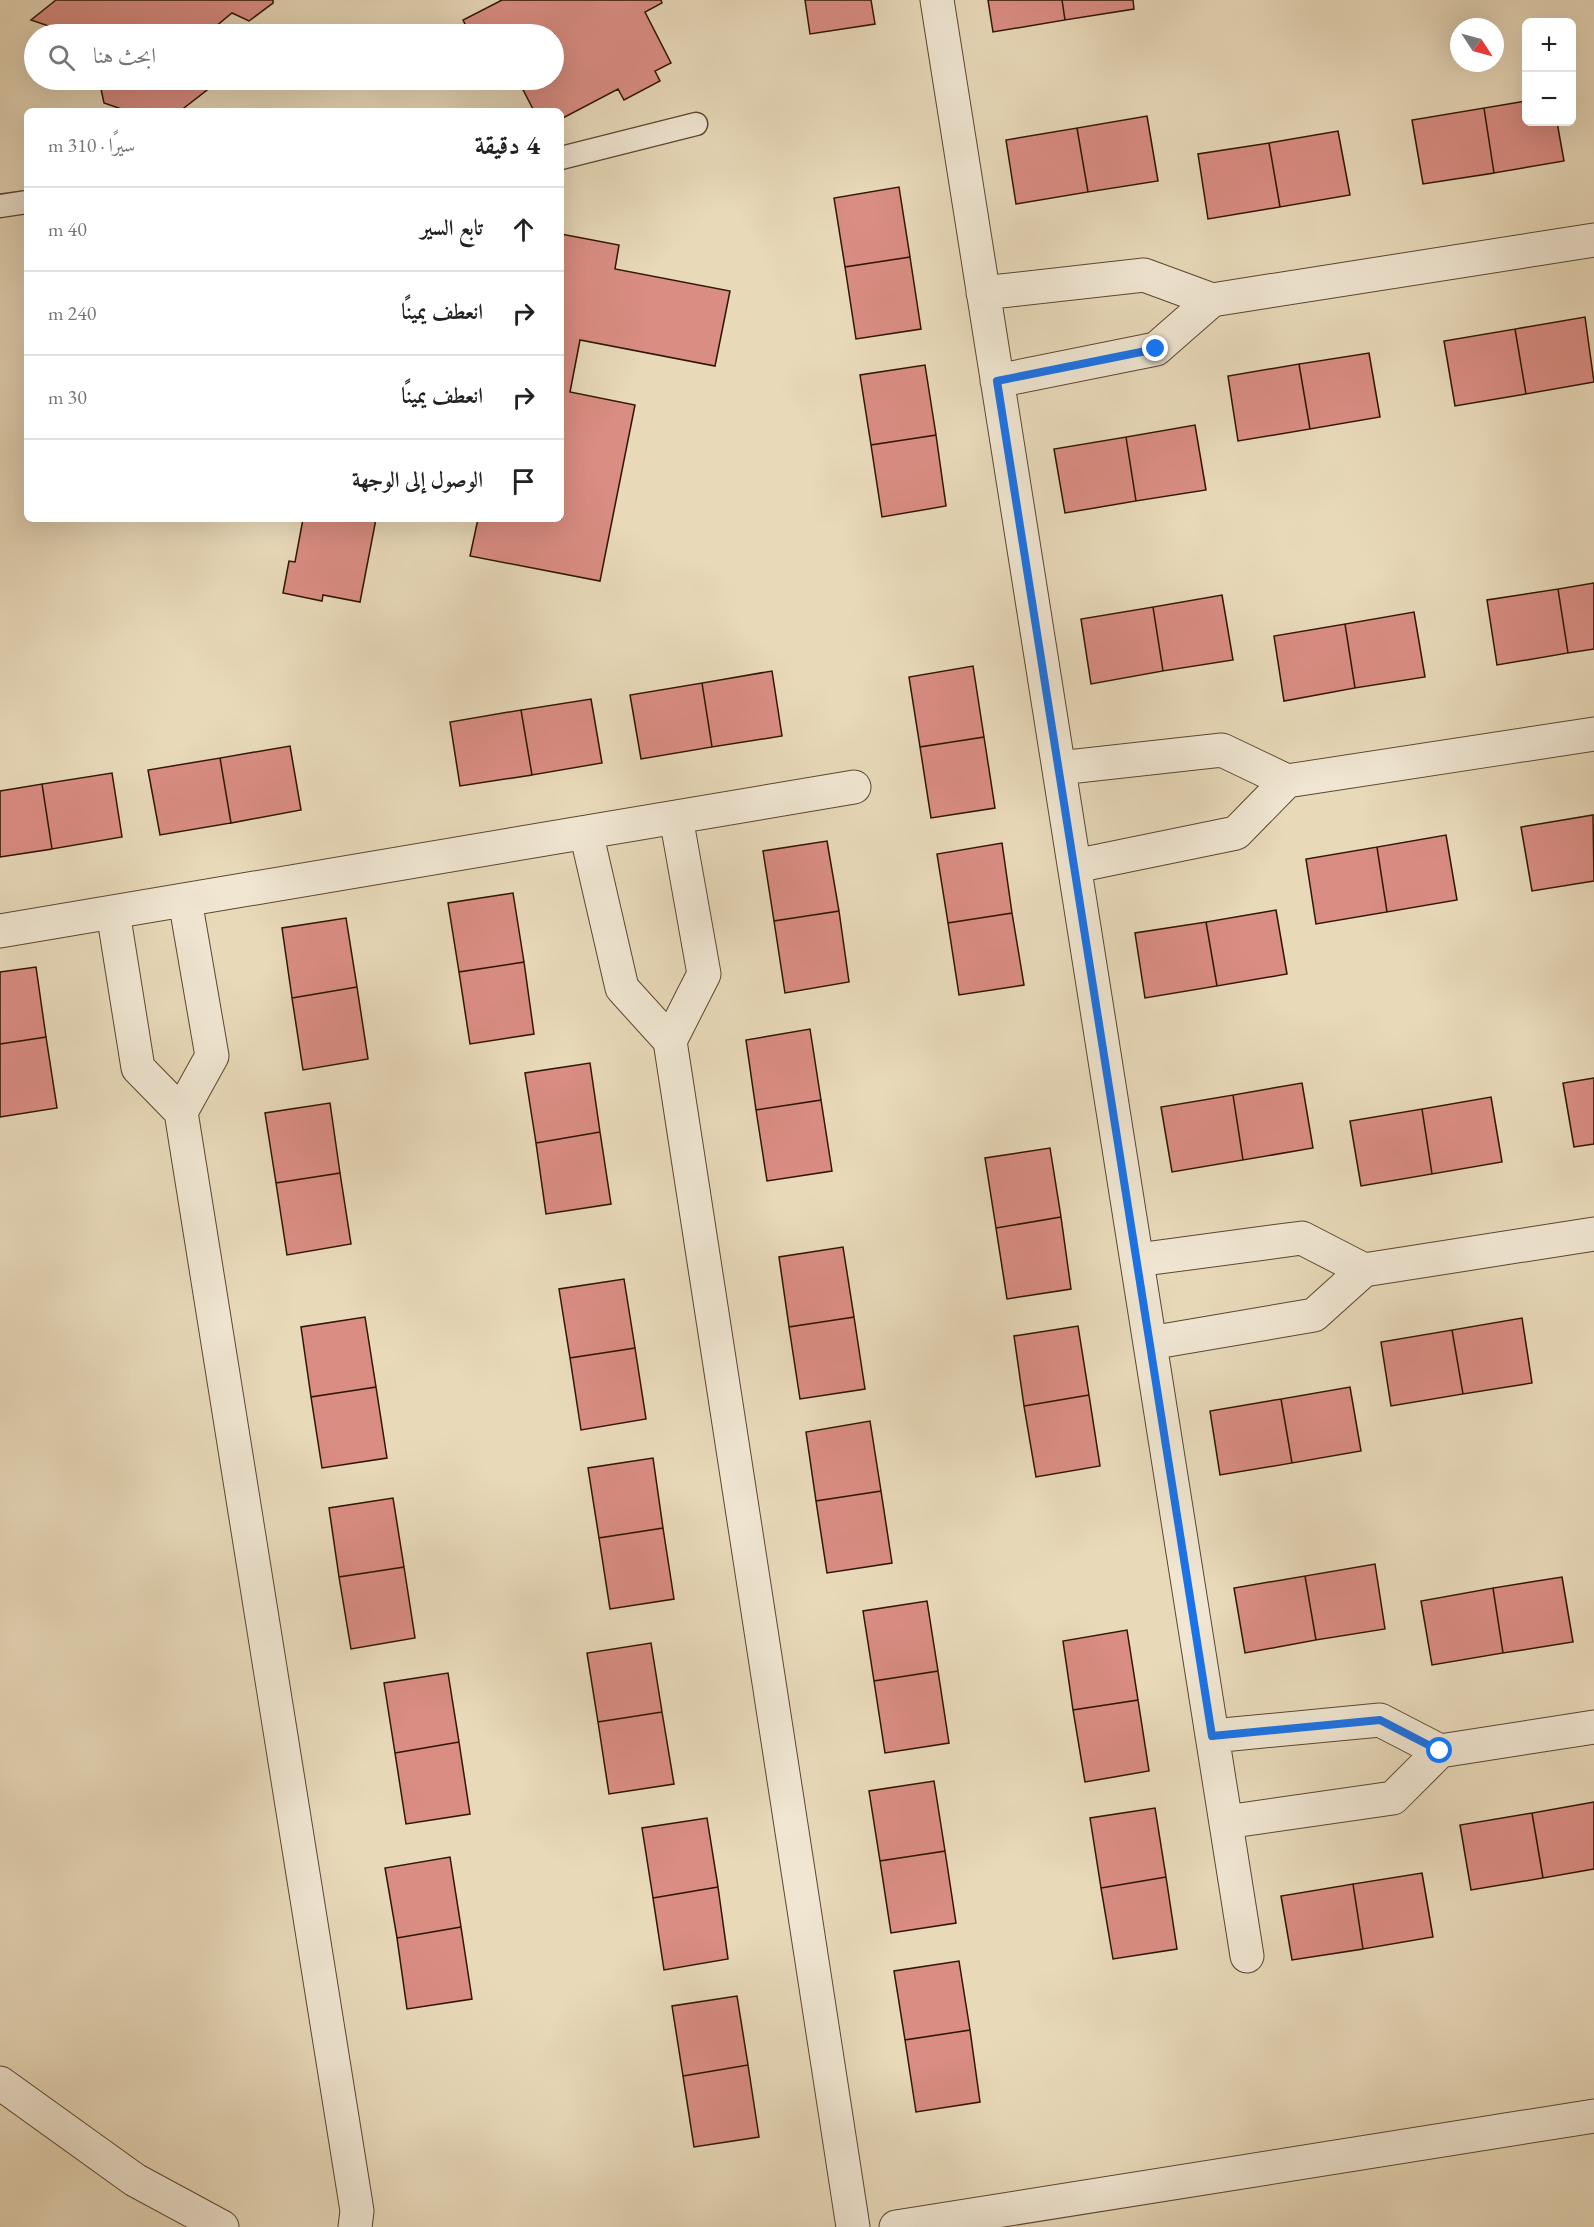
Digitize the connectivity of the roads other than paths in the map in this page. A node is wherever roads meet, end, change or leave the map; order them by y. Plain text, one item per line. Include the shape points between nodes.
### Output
1 (937, 0) edge
2 (696, 124) dead end
3 (564, 157) edge
4 (24, 202) edge
5 (0, 206) edge
6 (1594, 240) edge
7 (983, 293) junction
8 (1212, 300) junction
9 (997, 381) junction
10 (1594, 734) edge
11 (1059, 768) junction
12 (1287, 781) junction
13 (854, 787) dead end
14 (676, 817) junction
15 (586, 832) junction
16 (1074, 866) junction
17 (185, 900) junction
18 (113, 912) junction
19 (0, 931) edge
20 (670, 1041) junction
21 (181, 1112) junction
22 (1594, 1234) edge
23 (1137, 1260) junction
24 (1365, 1270) junction
25 (1150, 1343) junction
26 (1594, 1727) edge
27 (1212, 1736) junction
28 (1440, 1751) junction
29 (1226, 1822) junction
30 (1247, 1956) dead end
31 (0, 2083) edge
32 (1594, 2116) edge
33 (222, 2227) edge
34 (355, 2227) edge
35 (853, 2227) edge
36 (896, 2227) edge

1 - 7 street
2 - 3 lane
4 - 5 lane
6 - 8 street
7 - 8 street via 1144,275
7 - 9 street
8 - 9 street via 1156,349
9 - 11 street
10 - 12 street
11 - 12 street via 1222,750
11 - 16 street
12 - 16 street via 1236,833
13 - 14 street
14 - 15 street
14 - 20 street via 704,974
15 - 17 street
15 - 20 street via 622,988
16 - 23 street
17 - 18 street
17 - 21 street via 212,1056
18 - 19 street
18 - 21 street via 138,1068
20 - 35 street
21 - 34 street via 355,2199
22 - 24 street
23 - 24 street via 1302,1238
23 - 25 street
24 - 25 street via 1314,1315
25 - 27 street
26 - 28 street
27 - 28 street via 1380,1720
27 - 29 street
28 - 29 street via 1393,1798
29 - 30 street
31 - 33 street via 135,2180
32 - 36 street

